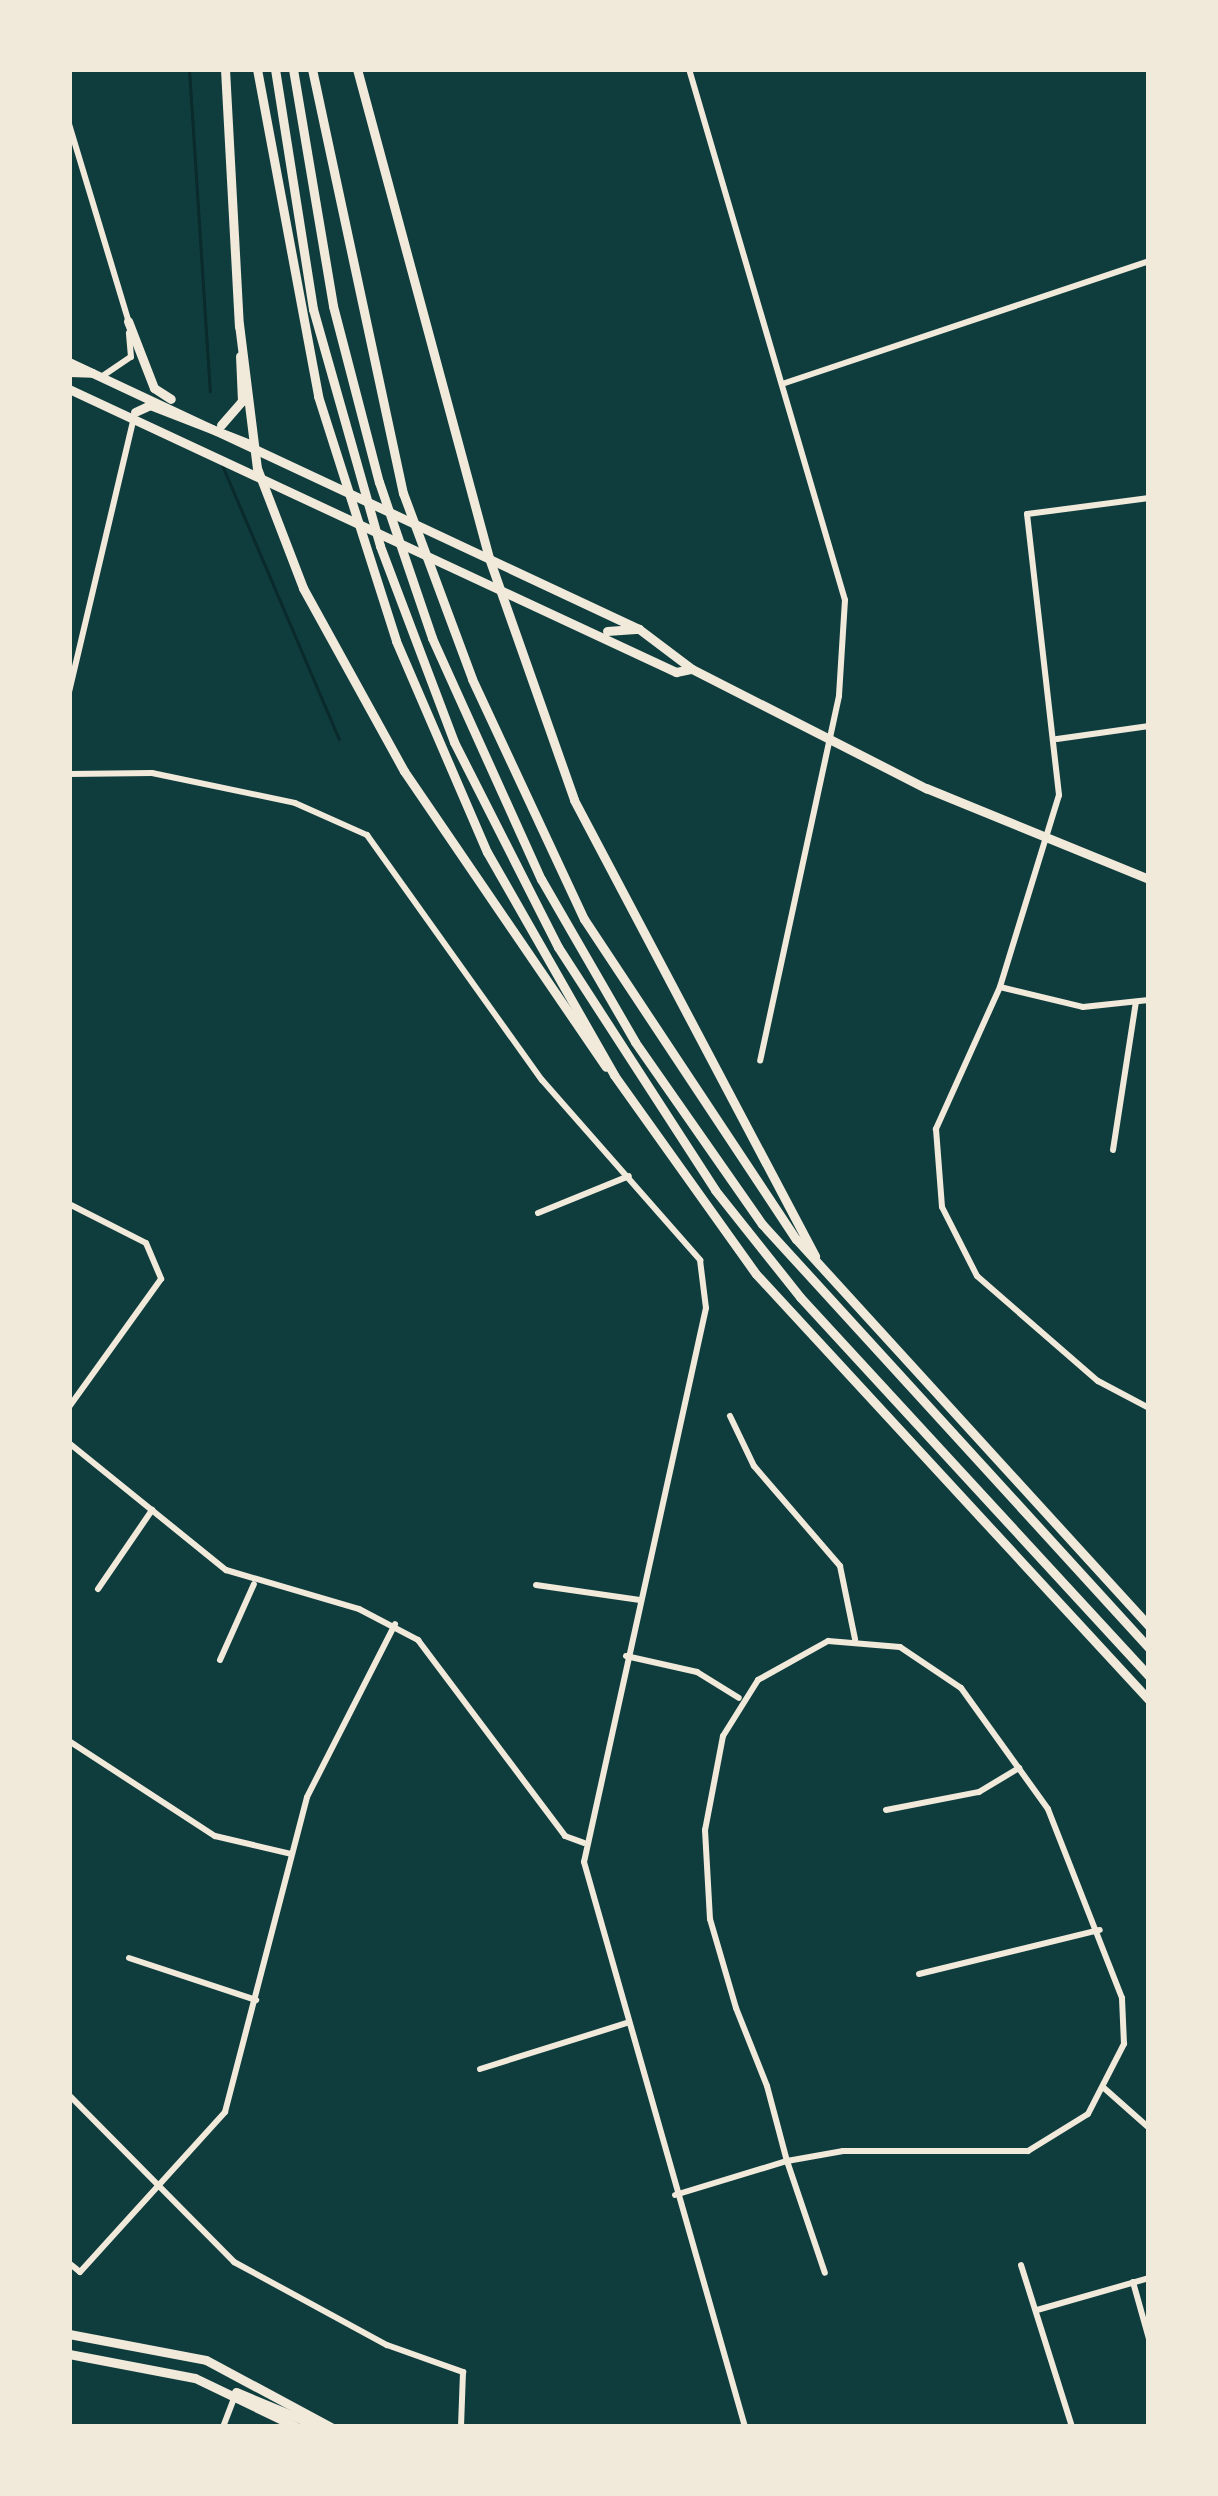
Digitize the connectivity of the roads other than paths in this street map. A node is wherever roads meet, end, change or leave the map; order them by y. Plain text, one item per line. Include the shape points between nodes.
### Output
1 (225, 69) edge
2 (257, 69) edge
3 (275, 69) edge
4 (292, 69) edge
5 (312, 69) edge
6 (357, 69) edge
7 (689, 69) edge
8 (69, 124) edge
9 (1149, 261) edge
10 (128, 321) junction
11 (238, 324) junction
12 (69, 362) edge
13 (69, 372) edge
14 (100, 374) junction
15 (782, 384) junction
16 (69, 389) edge
17 (135, 412) junction
18 (190, 412) junction
19 (221, 425) junction
20 (254, 443) junction
21 (257, 468) junction
22 (1149, 497) edge
23 (489, 558) junction
24 (499, 583) junction
25 (590, 627) junction
26 (639, 629) junction
27 (692, 669) junction
28 (69, 692) edge
29 (1149, 726) edge
30 (831, 739) junction
31 (1057, 739) junction
32 (69, 774) edge
33 (1042, 842) junction
34 (1149, 879) edge
35 (1000, 987) junction
36 (1149, 1000) edge
37 (1136, 1002) junction
38 (760, 1061) dead end
39 (614, 1075) junction
40 (1113, 1150) dead end
41 (628, 1176) junction
42 (69, 1204) edge
43 (538, 1214) dead end
44 (816, 1262) junction
45 (69, 1407) edge
46 (1149, 1408) edge
47 (730, 1416) dead end
48 (69, 1443) edge
49 (152, 1510) junction
50 (254, 1584) junction
51 (536, 1585) dead end
52 (98, 1589) dead end
53 (640, 1600) junction
54 (395, 1624) junction
55 (1149, 1626) edge
56 (856, 1639) junction
57 (1149, 1648) edge
58 (626, 1656) junction
59 (220, 1660) dead end
60 (1149, 1676) edge
61 (739, 1699) junction
62 (1149, 1702) edge
63 (69, 1741) edge
64 (1019, 1768) junction
65 (886, 1810) dead end
66 (584, 1843) junction
67 (292, 1854) junction
68 (1100, 1930) junction
69 (129, 1958) dead end
70 (919, 1974) dead end
71 (256, 2000) junction
72 (627, 2023) junction
73 (480, 2069) dead end
74 (1105, 2088) junction
75 (69, 2096) edge
76 (1149, 2128) edge
77 (787, 2161) junction
78 (159, 2190) junction
79 (675, 2195) junction
80 (69, 2263) edge
81 (1022, 2265) dead end
82 (825, 2273) dead end
83 (1149, 2278) edge
84 (1132, 2282) junction
85 (1036, 2310) junction
86 (69, 2334) edge
87 (1149, 2338) edge
88 (69, 2354) edge
89 (236, 2392) junction
90 (223, 2427) edge
91 (297, 2427) edge
92 (320, 2427) edge
93 (331, 2427) edge
94 (460, 2427) edge
95 (745, 2427) edge
96 (1072, 2427) edge

1 - 11 main road
2 - 39 main road via 290,283 359,536 487,852
3 - 60 main road via 313,309 357,471 494,826 635,1075 800,1297
4 - 57 main road via 333,306 379,482 403,558 532,861 693,1129 844,1321
5 - 44 main road via 403,493 429,570 584,919 709,1121
6 - 23 main road
7 - 15 street
8 - 10 street
9 - 15 street
10 - 14 street via 130,357
10 - 18 main road via 154,388
11 - 19 main road via 242,401
11 - 20 main road
12 - 14 main road
13 - 14 main road
14 - 18 main road
15 - 30 street via 845,600
16 - 17 main road
17 - 20 main road via 150,405
17 - 21 main road
17 - 28 street
18 - 19 main road
19 - 20 main road
20 - 21 main road
20 - 23 main road
21 - 24 main road
21 - 39 main road via 352,687 578,1040
22 - 31 street via 1027,514
23 - 24 main road
23 - 26 main road
24 - 25 main road
24 - 44 main road via 580,813
25 - 26 main road
25 - 27 main road
26 - 27 main road
27 - 30 main road
29 - 31 street
30 - 33 main road
30 - 38 street
31 - 33 street via 1059,795
32 - 41 street via 152,773 295,803 367,835 542,1080
33 - 34 main road
33 - 35 street
35 - 37 street via 1083,1007
35 - 46 street via 936,1130 955,1243 998,1301
36 - 37 street
37 - 40 street
39 - 62 main road via 823,1354
41 - 43 street
41 - 53 street via 700,1260 706,1307
42 - 45 street via 156,1256 161,1279
44 - 55 main road
47 - 56 street via 754,1466 840,1566
48 - 49 street
49 - 50 street
49 - 52 street
50 - 54 street
50 - 59 street
51 - 53 street
53 - 58 street
54 - 66 street via 443,1662 565,1836
54 - 67 street via 307,1797
56 - 61 street via 804,1649
56 - 64 street via 934,1665
58 - 61 street via 697,1672
58 - 66 street
61 - 77 street via 712,1779 706,1876
63 - 67 street via 215,1836
64 - 65 street via 979,1792
64 - 68 street
66 - 72 street
67 - 71 street
68 - 70 street
68 - 74 street via 1123,2021
69 - 71 street
71 - 78 street via 225,2112
72 - 73 street
72 - 79 street
74 - 76 street
74 - 77 street via 1061,2135 998,2159 894,2149
75 - 78 street
77 - 79 street
77 - 82 street
78 - 80 street via 80,2272
78 - 94 street via 234,2262 387,2345 464,2372
79 - 95 street
81 - 85 street
83 - 84 street
84 - 85 street
84 - 87 street
85 - 96 street
86 - 93 main road via 206,2360
88 - 89 main road
89 - 90 street
89 - 91 main road
89 - 92 main road

